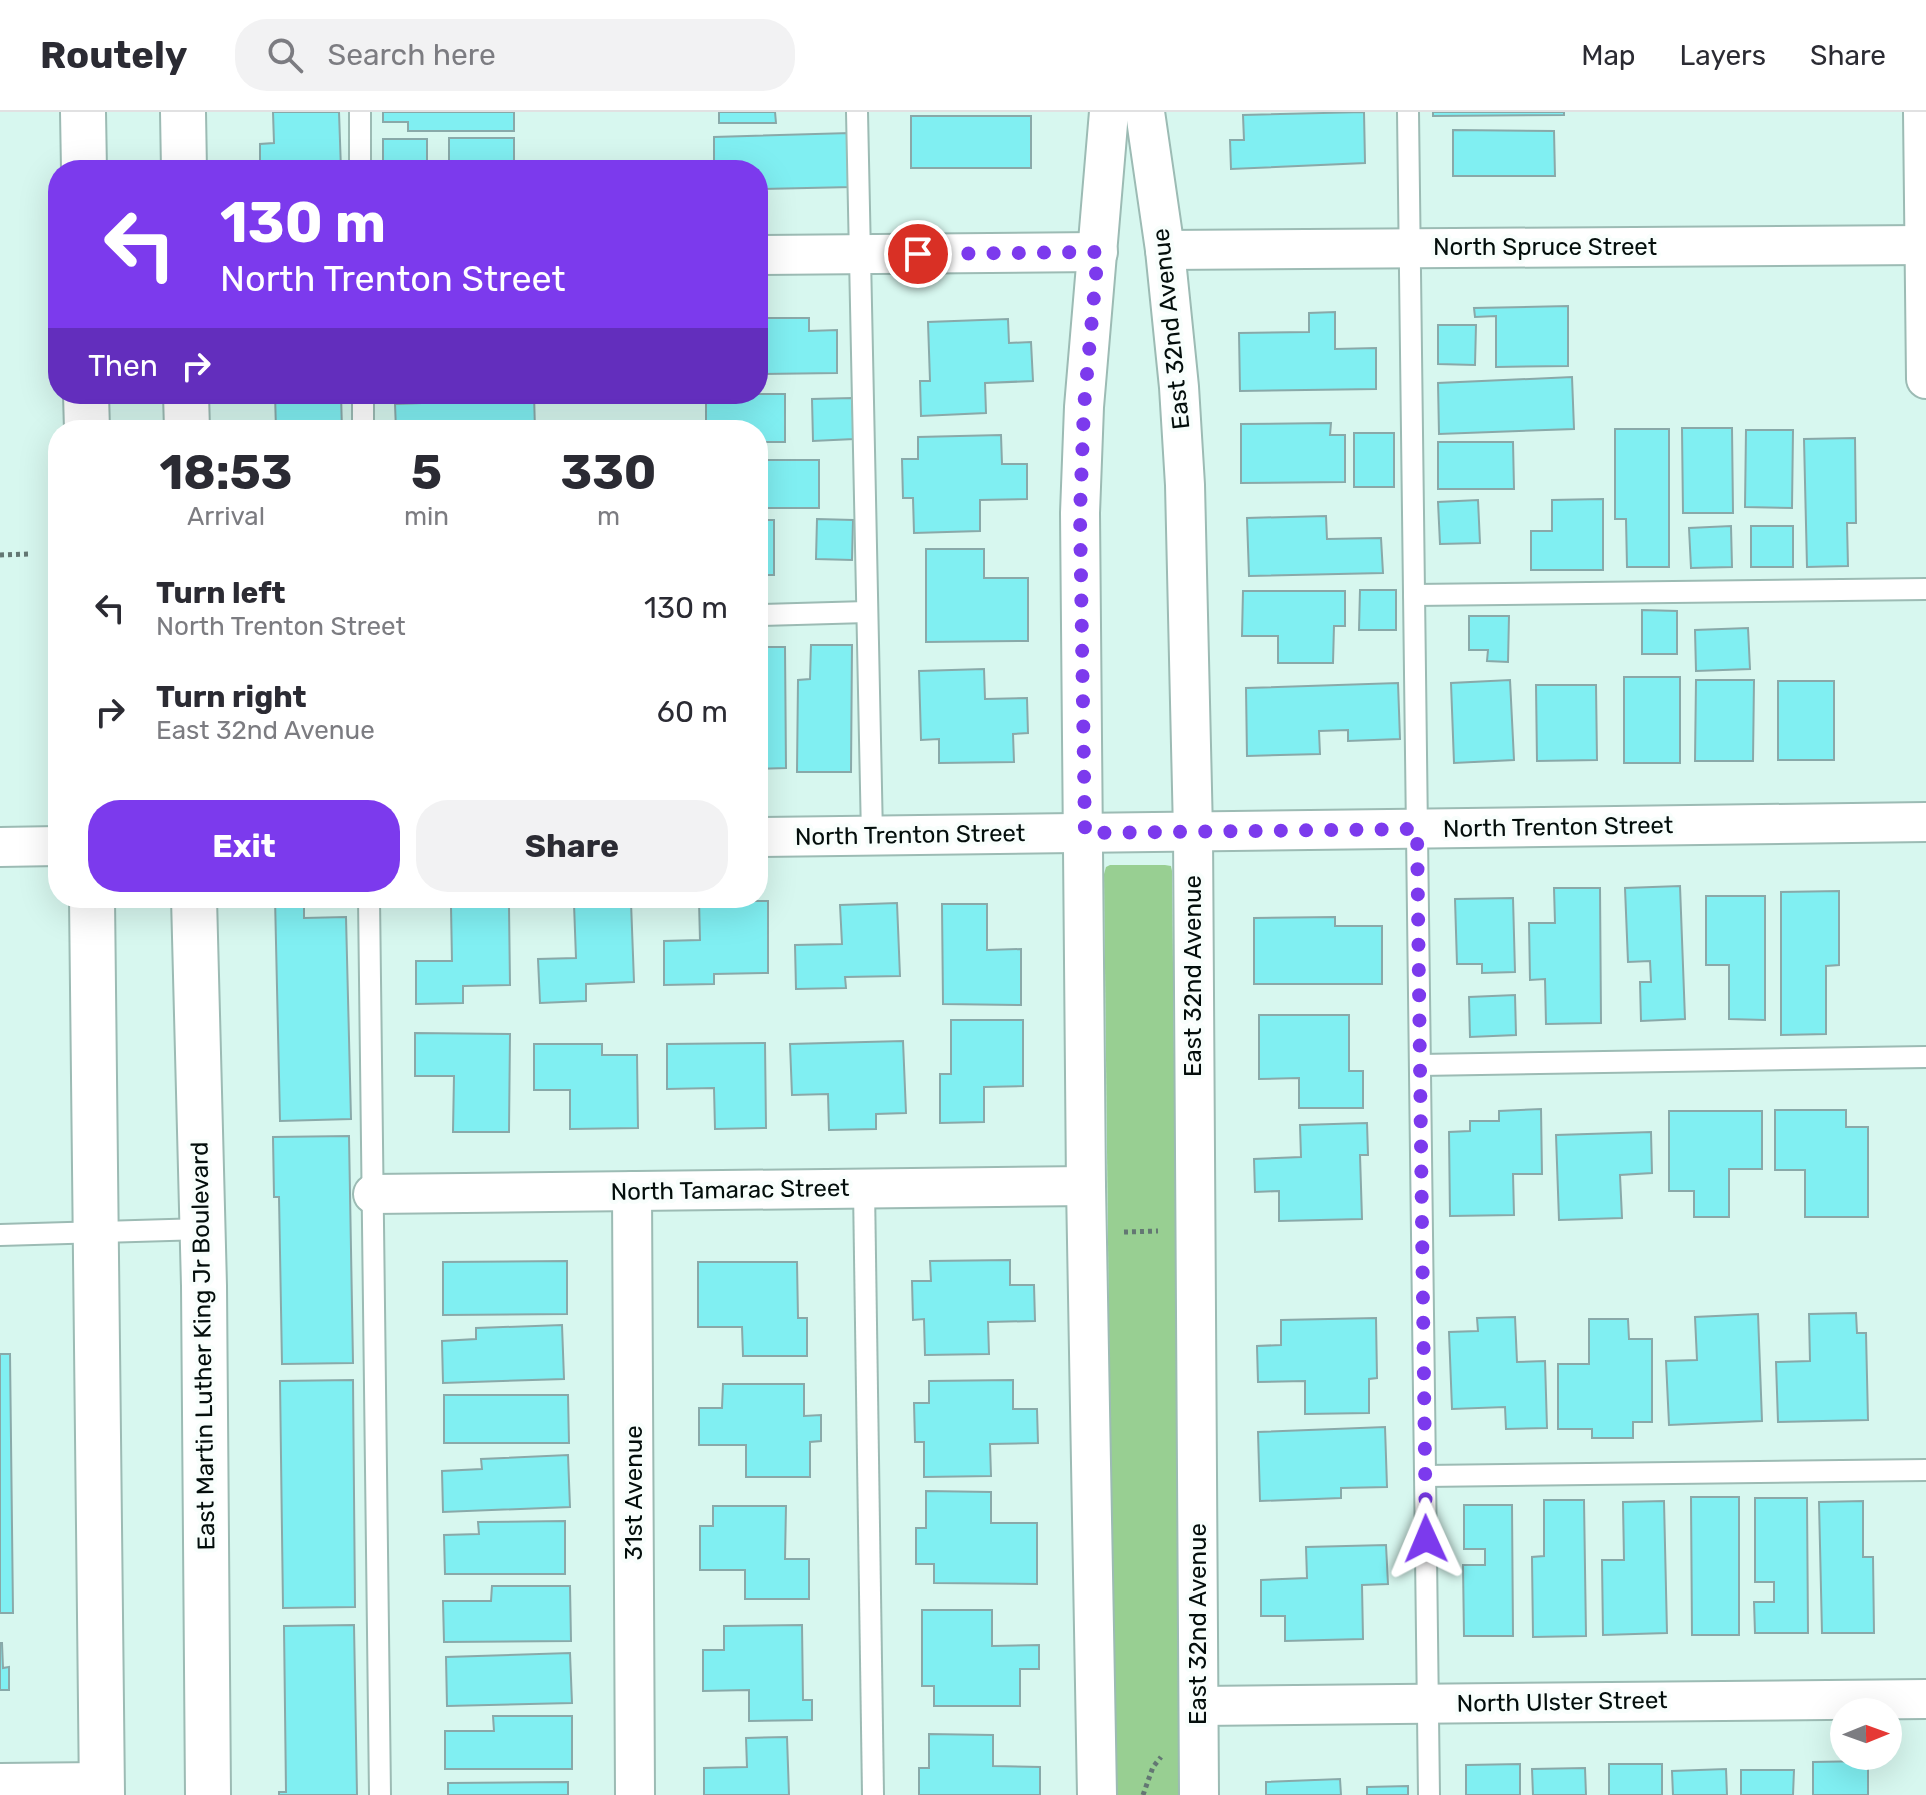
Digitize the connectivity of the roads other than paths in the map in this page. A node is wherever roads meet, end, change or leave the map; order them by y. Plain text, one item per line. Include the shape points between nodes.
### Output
1 (83, 112) edge
2 (183, 112) edge
3 (360, 112) edge
4 (857, 112) edge
5 (1109, 112) edge
6 (1145, 112) edge
7 (1408, 112) edge
8 (1923, 112) edge
9 (84, 160) edge
10 (184, 160) edge
11 (360, 160) edge
12 (1924, 245) edge
13 (1410, 248) junction
14 (1165, 250) junction
15 (1098, 252) junction
16 (860, 254) junction
17 (768, 255) edge
18 (1926, 379) edge
19 (1926, 589) edge
20 (1414, 595) junction
21 (867, 612) junction
22 (768, 615) edge
23 (1926, 822) edge
24 (1417, 829) junction
25 (1193, 832) junction
26 (1085, 833) junction
27 (872, 836) junction
28 (768, 837) edge
29 (48, 846) edge
30 (0, 847) edge
31 (92, 908) edge
32 (194, 908) edge
33 (369, 908) edge
34 (1926, 1057) edge
35 (1420, 1065) junction
36 (1086, 1186) junction
37 (864, 1189) junction
38 (632, 1191) junction
39 (373, 1194) junction
40 (203, 1229) junction
41 (95, 1232) junction
42 (0, 1235) edge
43 (1926, 1470) edge
44 (1425, 1476) junction
45 (1926, 1699) edge
46 (1428, 1703) junction
47 (1199, 1706) junction
48 (0, 1783) edge
49 (102, 1789) edge
50 (208, 1795) edge
51 (380, 1795) edge
52 (635, 1795) edge
53 (873, 1795) edge
54 (1097, 1795) edge
55 (1199, 1795) edge
56 (1429, 1795) edge

1 - 9 main road
2 - 10 main road
3 - 11 lane
4 - 16 lane
5 - 15 street
6 - 14 street, East 32nd Avenue
7 - 13 lane
8 - 12 street
12 - 13 street, North Spruce Street
12 - 18 street
13 - 14 street, North Spruce Street
13 - 20 lane
14 - 25 street, East 32nd Avenue via 1185,485
15 - 16 street
15 - 26 street via 1080,513
16 - 17 street
16 - 21 lane
19 - 20 lane
20 - 24 lane
21 - 22 lane
21 - 27 lane
23 - 24 street, North Trenton Street
24 - 25 street, North Trenton Street
24 - 35 lane
25 - 26 street, North Trenton Street
25 - 47 street, East 32nd Avenue
26 - 27 street, North Trenton Street
26 - 36 street
27 - 28 street, North Trenton Street
29 - 30 street
31 - 41 main road
32 - 40 main road, East Martin Luther King Jr Boulevard
33 - 39 lane
34 - 35 lane
35 - 44 lane
36 - 37 street, North Tamarac Street
36 - 54 street
37 - 38 street, North Tamarac Street
37 - 53 lane
38 - 39 street, North Tamarac Street
38 - 52 street, 31st Avenue
39 - 51 lane
40 - 41 lane
40 - 50 main road, East Martin Luther King Jr Boulevard
41 - 42 lane
41 - 49 main road
43 - 44 lane
44 - 46 lane
45 - 46 street, North Ulster Street
46 - 47 street, North Ulster Street
46 - 56 lane
47 - 55 street, East 32nd Avenue
48 - 49 street

